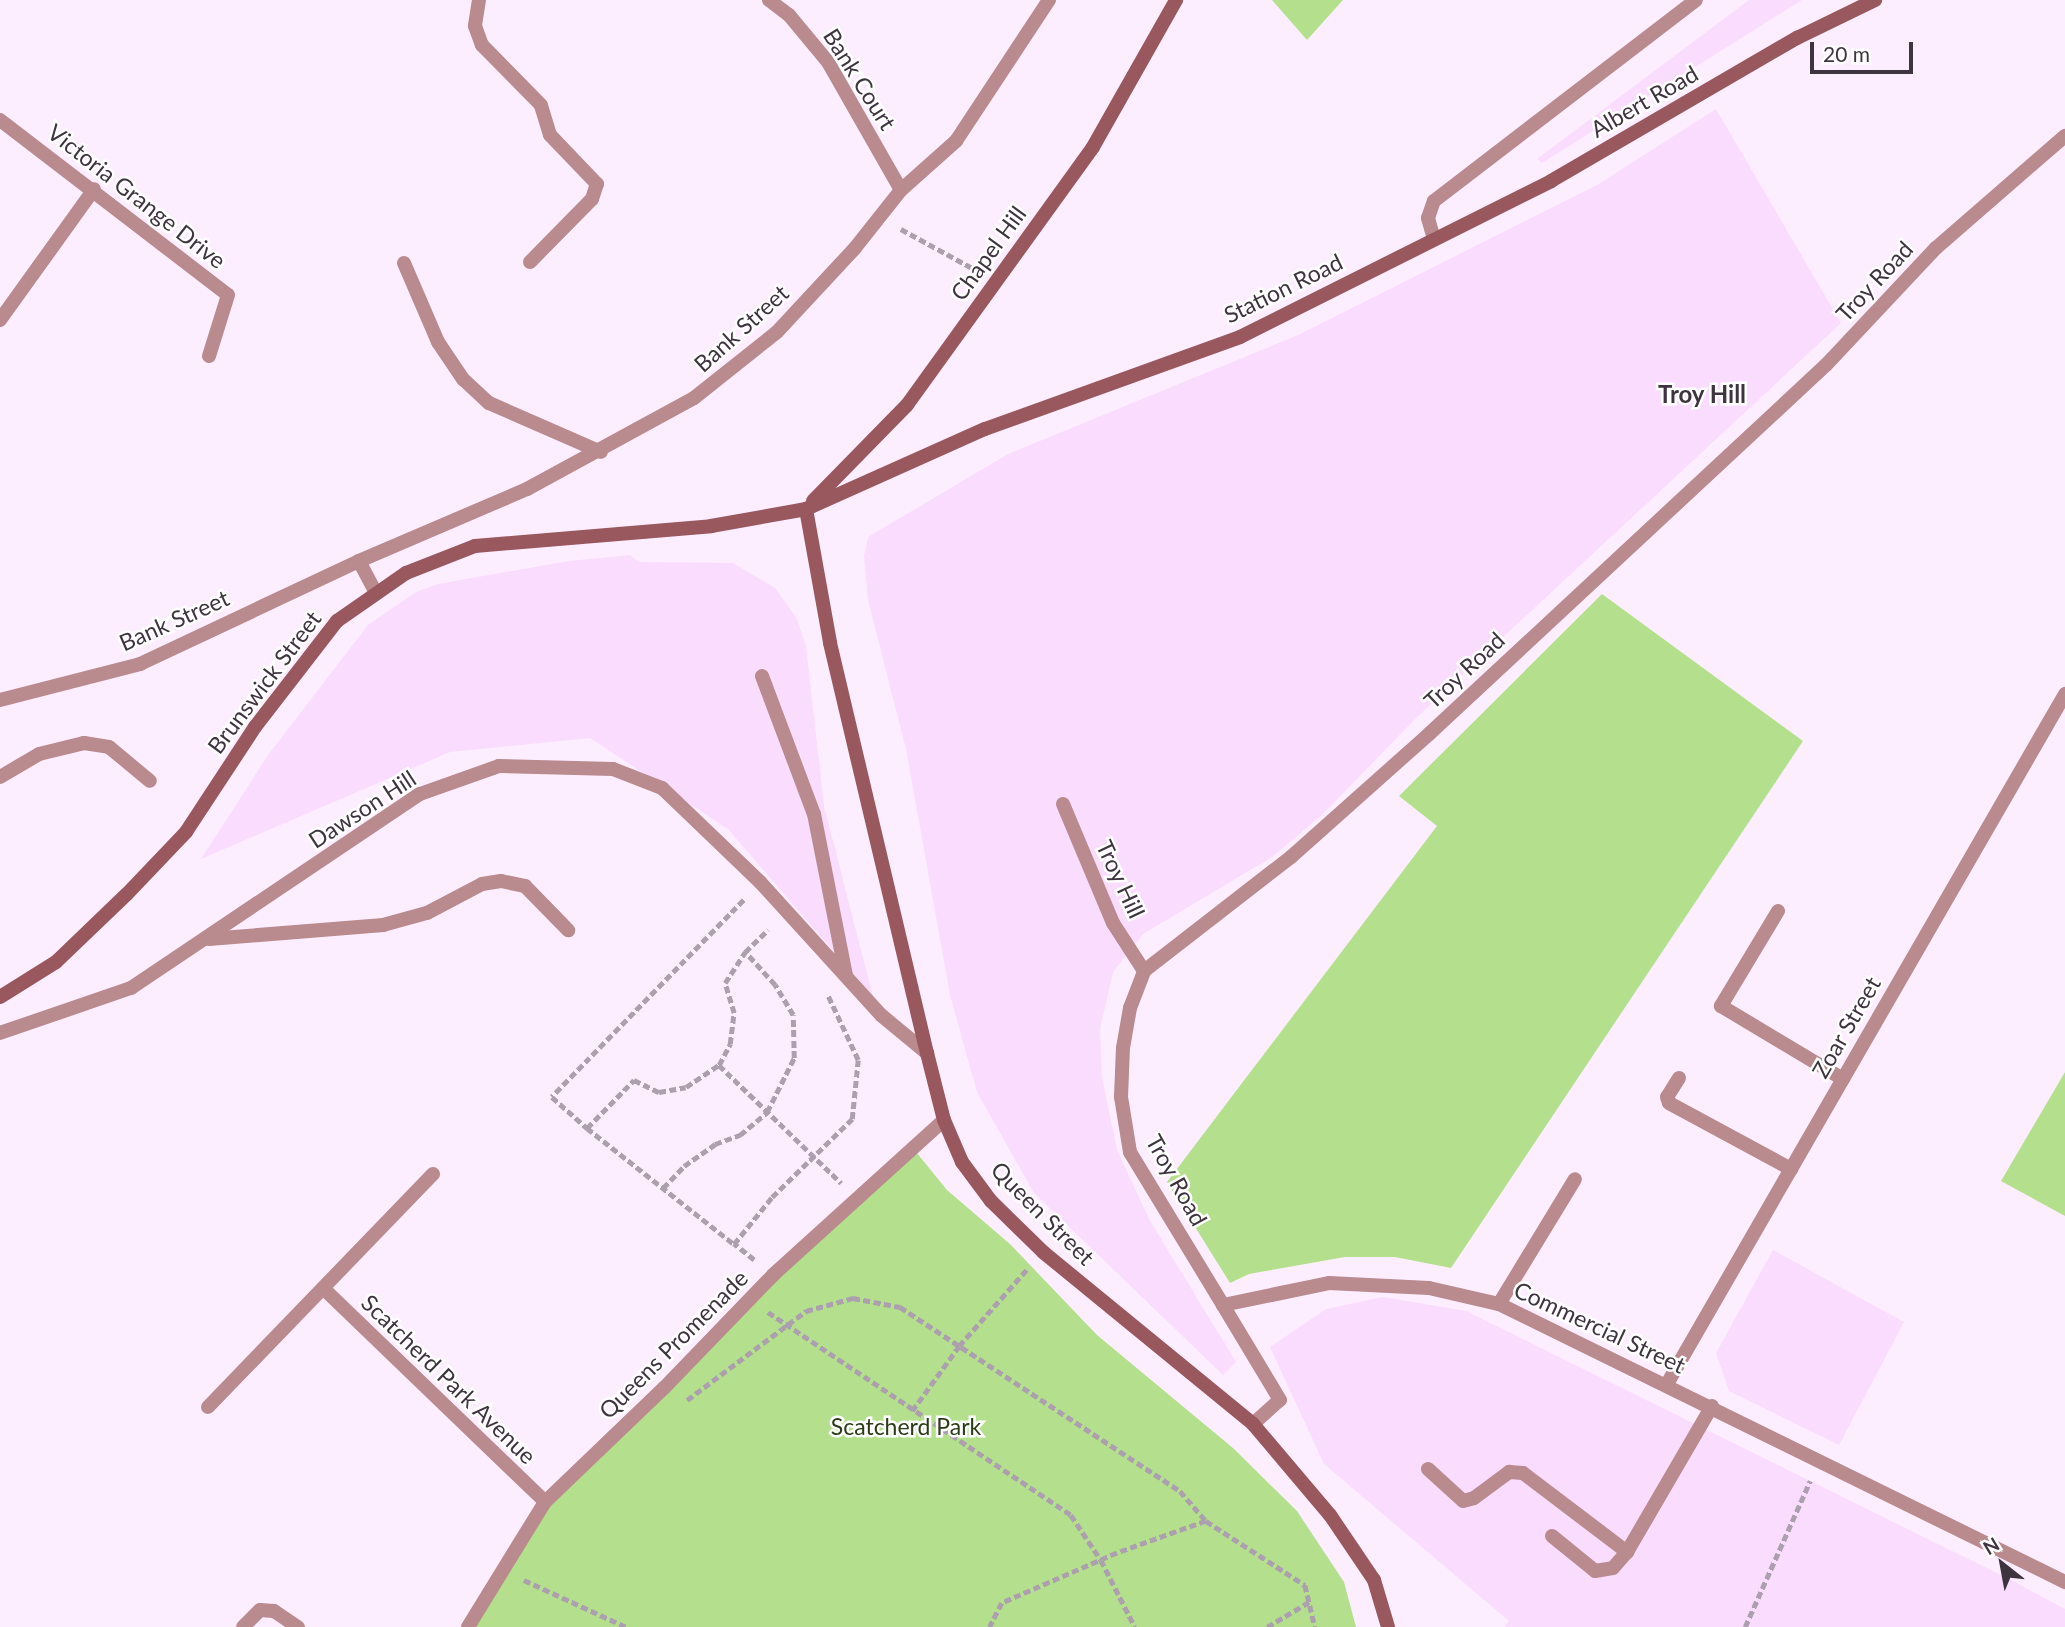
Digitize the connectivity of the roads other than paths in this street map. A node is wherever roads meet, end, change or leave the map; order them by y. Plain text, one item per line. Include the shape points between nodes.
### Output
1 (479, 0) edge
2 (769, 0) edge
3 (1049, 0) edge
4 (1176, 0) edge
5 (1696, 0) edge
6 (1875, 0) edge
7 (1680, 5) edge
8 (0, 120) edge
9 (2065, 136) edge
10 (94, 189) junction
11 (901, 190) junction
12 (1434, 239) junction
13 (530, 262) dead end
14 (404, 263) dead end
15 (0, 320) edge
16 (209, 356) dead end
17 (601, 452) junction
18 (806, 509) junction
19 (359, 561) junction
20 (375, 590) junction
21 (762, 676) dead end
22 (2065, 694) edge
23 (0, 700) edge
24 (0, 777) edge
25 (150, 781) dead end
26 (1063, 804) dead end
27 (1778, 911) dead end
28 (568, 930) dead end
29 (208, 939) junction
30 (1144, 971) junction
31 (846, 976) junction
32 (0, 997) edge
33 (0, 1033) edge
34 (927, 1053) junction
35 (1679, 1078) dead end
36 (1843, 1079) junction
37 (944, 1120) junction
38 (1791, 1169) junction
39 (433, 1174) dead end
40 (1575, 1179) dead end
41 (323, 1288) junction
42 (1499, 1304) junction
43 (1223, 1305) junction
44 (1667, 1384) junction
45 (1712, 1406) junction
46 (208, 1407) dead end
47 (1253, 1424) junction
48 (1427, 1469) dead end
49 (545, 1502) junction
50 (1552, 1536) dead end
51 (1627, 1552) junction
52 (2065, 1582) edge
53 (243, 1627) edge
54 (298, 1627) edge
55 (468, 1627) edge
56 (1388, 1627) edge

1 - 13 street via 475,26 482,46 541,105 551,135 597,184 593,199
2 - 11 street, Bank Court via 789,15 828,62
3 - 11 street, Bank Street via 956,141
4 - 18 main road, Chapel Hill via 1093,147 907,405
5 - 7 street
6 - 12 main road, Albert Road via 1797,38 1551,181
7 - 12 street via 1434,201 1428,218
8 - 10 street, Victoria Grange Drive
9 - 30 street, Troy Road via 1936,248 1826,365 1429,734 1291,857
10 - 15 street
10 - 16 street, Victoria Grange Drive via 228,295
11 - 17 street, Bank Street via 777,332 736,368
12 - 18 main road, Station Road via 1240,337 985,429
14 - 17 street via 438,342 463,379 489,403
17 - 19 street, Bank Street
18 - 20 main road, Brunswick Street via 711,526 475,546 439,557
18 - 34 main road, Queen Street via 830,643
19 - 20 street
19 - 23 street, Bank Street via 140,664
20 - 32 main road, Brunswick Street via 337,621 305,658 186,832 56,962
21 - 31 street via 814,814
22 - 36 street, Zoar Street
24 - 25 street via 39,754 84,743 109,747
26 - 30 street, Troy Hill via 1114,923
27 - 36 street via 1721,1006
28 - 29 street via 525,886 501,881 482,884 427,913 383,925
29 - 31 street, Dawson Hill via 420,794 499,766 614,769 662,788 760,882
29 - 33 street, Dawson Hill via 131,988
30 - 43 street, Troy Road via 1129,1008 1123,1048 1121,1097 1130,1152
31 - 34 street, Dawson Hill via 881,1015
34 - 37 main road, Queen Street
35 - 38 street via 1667,1097 1669,1103
36 - 38 street, Zoar Street
37 - 47 main road, Queen Street via 962,1162 991,1200 1042,1252
37 - 49 street, Queens Promenade via 773,1275
38 - 44 street, Zoar Street
39 - 41 street
40 - 42 street
41 - 46 street
41 - 49 street, Scatcherd Park Avenue
42 - 43 street, Commercial Street via 1429,1288 1329,1283
42 - 44 street, Commercial Street
43 - 47 street via 1280,1400
44 - 45 street, Commercial Street
45 - 51 street
45 - 52 street, Commercial Street
47 - 56 main road, Queen Street via 1330,1515 1374,1580
48 - 51 street via 1463,1501 1509,1472 1523,1473
49 - 55 street, Queens Promenade
50 - 51 street via 1595,1571 1606,1572
53 - 54 street via 260,1610 274,1611

